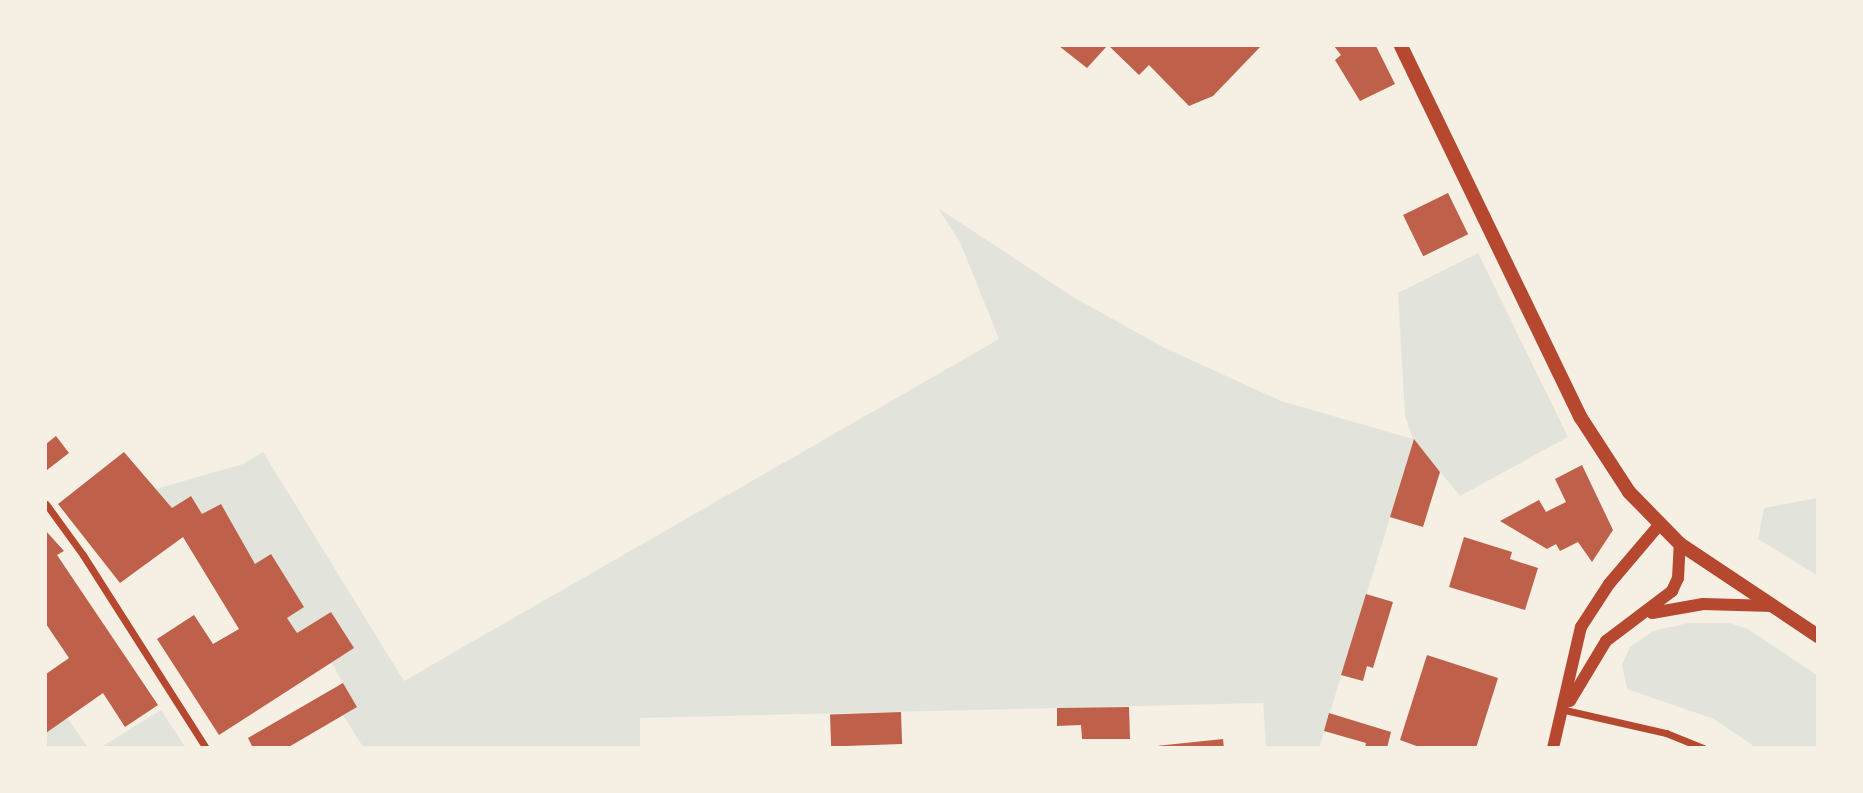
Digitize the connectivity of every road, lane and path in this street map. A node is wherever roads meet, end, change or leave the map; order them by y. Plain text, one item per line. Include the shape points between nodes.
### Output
1 (1401, 46) edge
2 (46, 504) edge
3 (1658, 526) junction
4 (1680, 544) junction
5 (1772, 606) junction
6 (1635, 618) junction
7 (1818, 636) edge
8 (1565, 710) junction
9 (206, 747) edge
10 (1553, 747) edge
11 (1703, 747) edge

1 - 3 main road via 1581,418 1629,492
2 - 9 street
3 - 4 main road
3 - 8 street via 1609,584 1581,628
4 - 5 main road
4 - 6 street via 1678,578 1672,591
5 - 6 street via 1703,604
5 - 7 main road
6 - 8 street via 1606,641
8 - 10 street
8 - 11 street via 1666,733

